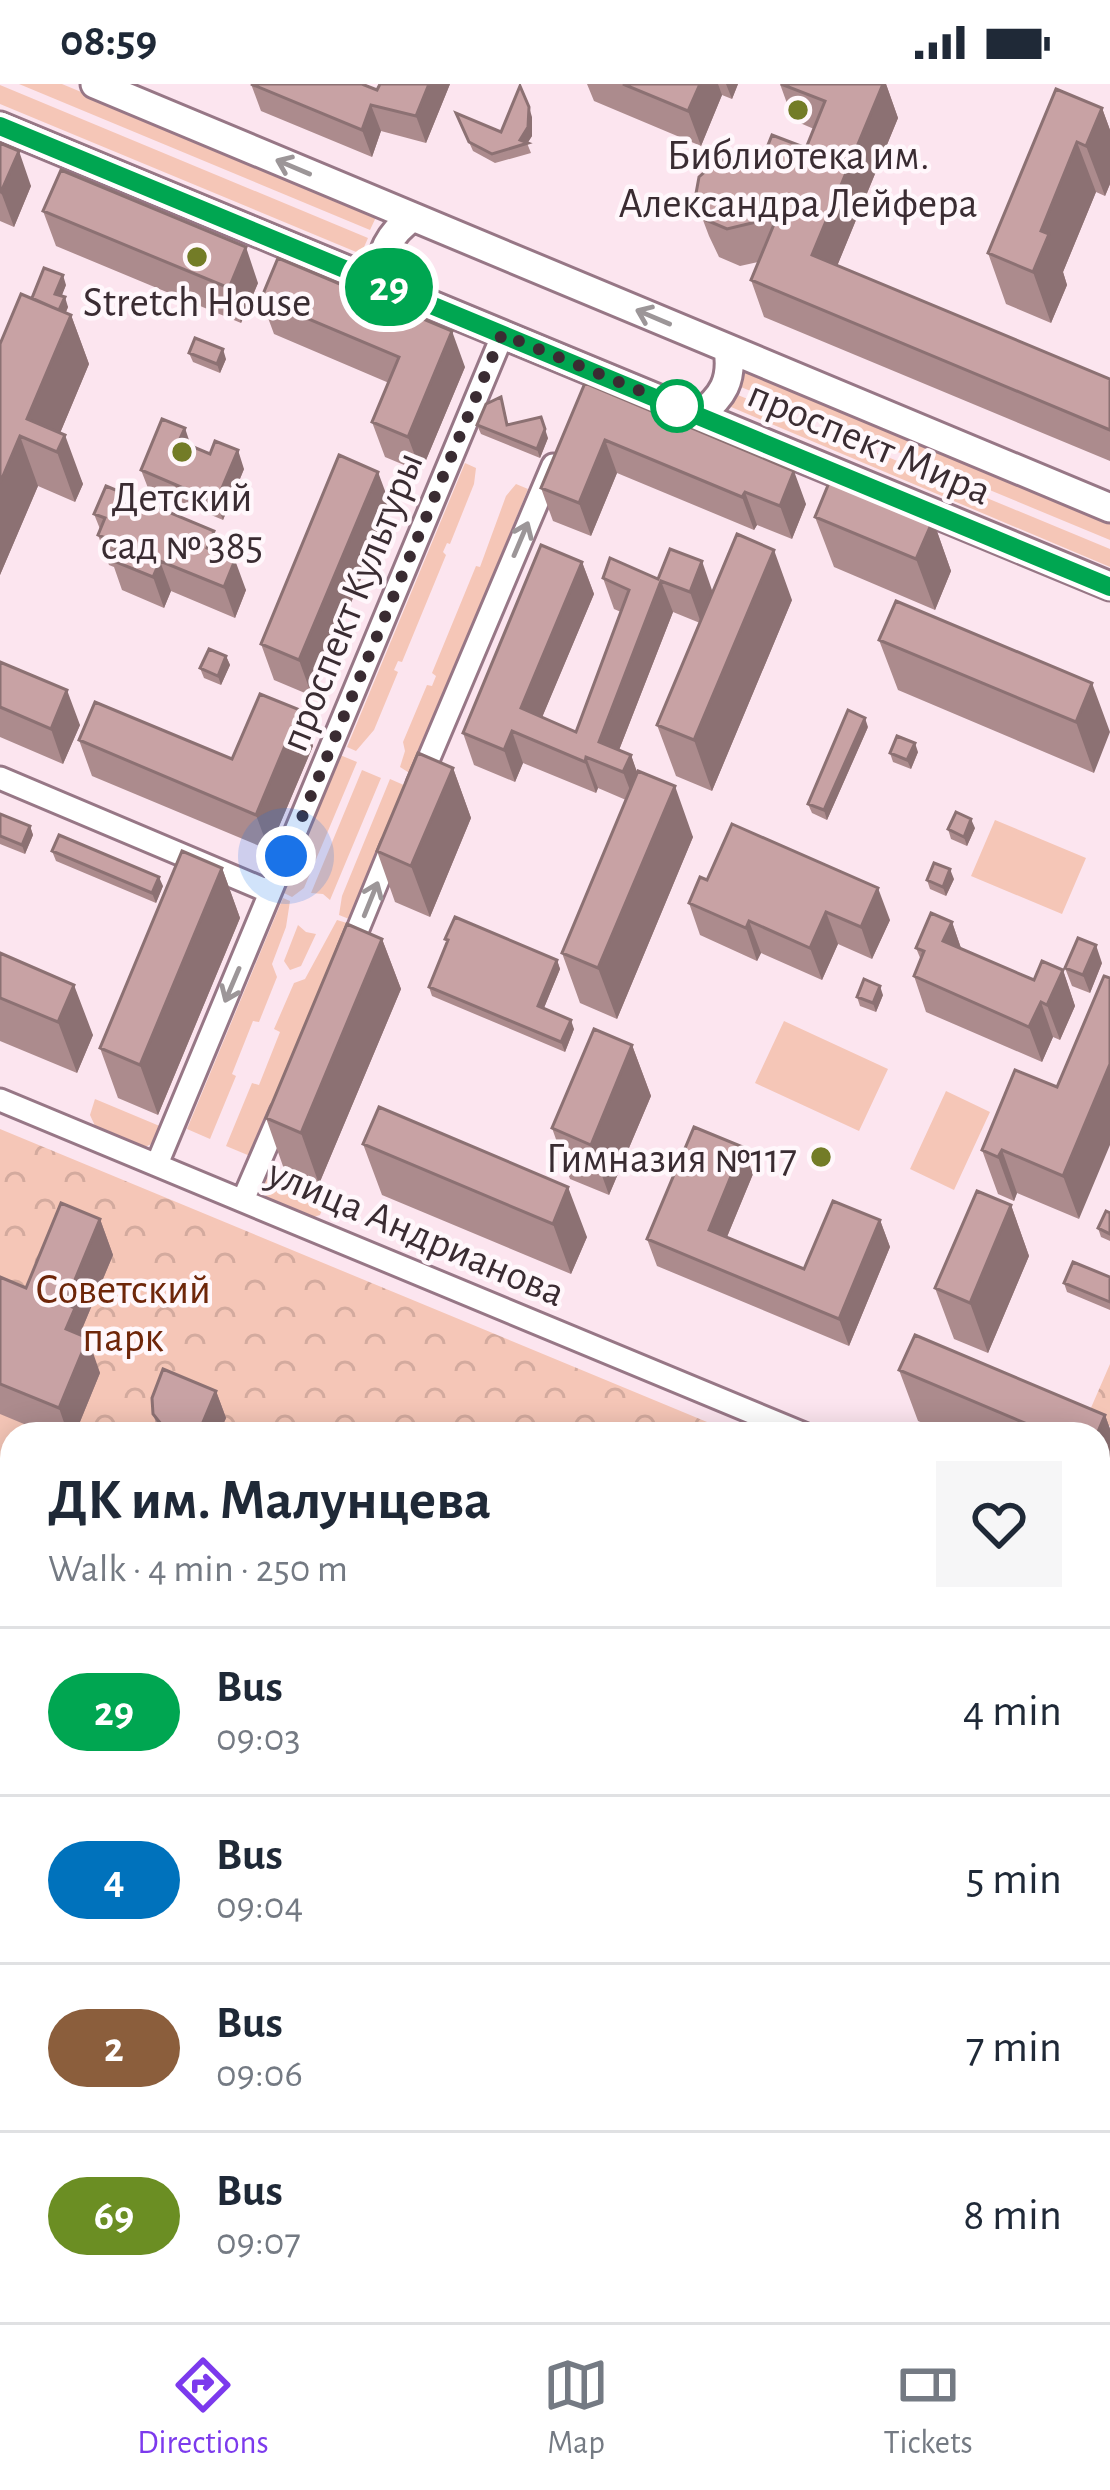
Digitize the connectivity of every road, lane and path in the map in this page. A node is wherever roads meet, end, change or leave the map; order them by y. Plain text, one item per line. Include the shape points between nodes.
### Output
1 (95, 84) edge
2 (0, 126) edge
3 (413, 217) junction
4 (378, 282) junction
5 (502, 334) junction
6 (728, 349) junction
7 (699, 416) junction
8 (564, 440) edge
9 (1110, 508) edge
10 (1110, 586) edge
11 (0, 778) edge
12 (270, 892) junction
13 (341, 969) edge
14 (0, 1100) edge
15 (286, 1100) edge
16 (157, 1164) junction
17 (243, 1200) junction
18 (775, 1422) edge

3 -> 1 main road, проспект Мира
2 - 4 main road, проспект Мира
3 - 4 main road via 393,231
6 -> 3 main road, проспект Мира
4 - 5 main road, проспект Мира
5 - 7 main road, проспект Мира via 589,379
5 - 12 street, проспект Культуры
6 - 7 main road via 728,385
6 - 9 main road, проспект Мира
7 - 10 main road, проспект Мира
13 -> 8 street
11 - 12 street
12 -> 16 street, проспект Культуры
14 - 16 street, улица Андрианова
15 - 17 street
16 - 17 street, улица Андрианова
17 - 18 street, улица Андрианова

